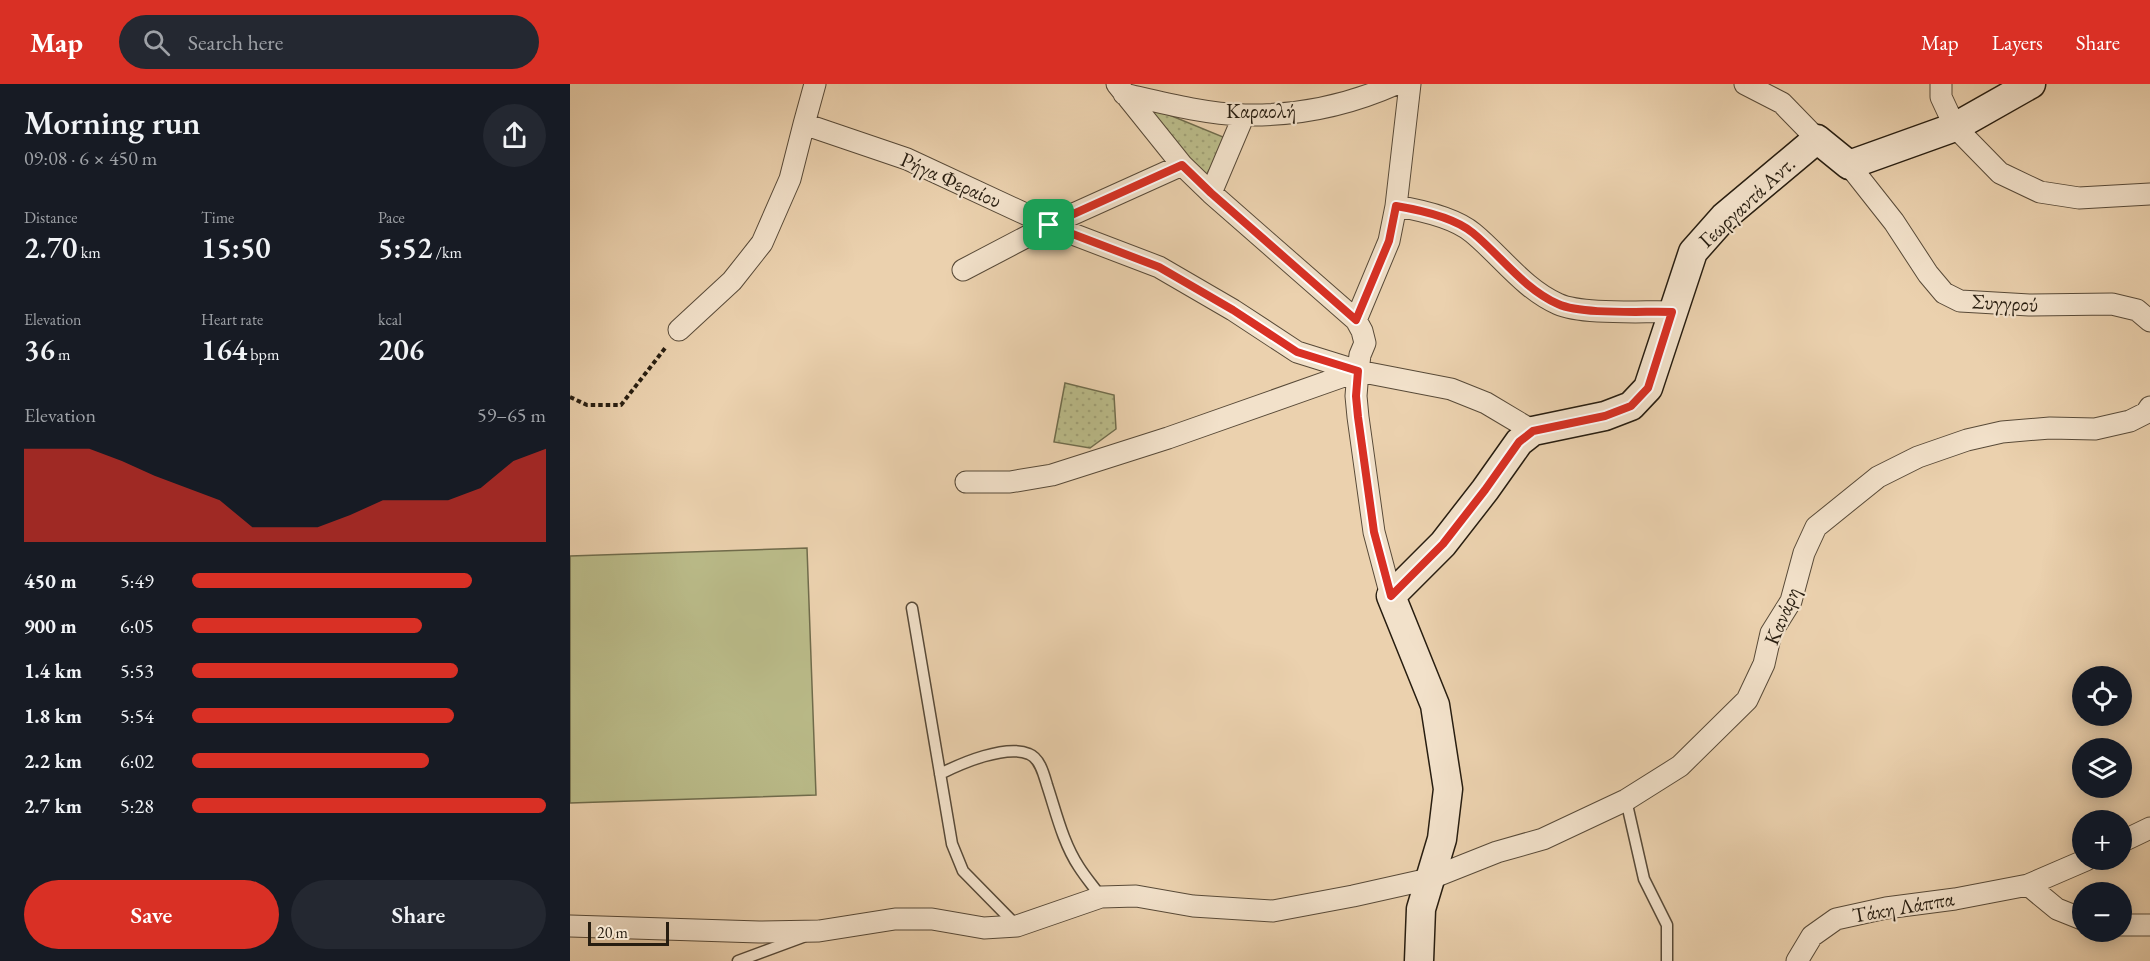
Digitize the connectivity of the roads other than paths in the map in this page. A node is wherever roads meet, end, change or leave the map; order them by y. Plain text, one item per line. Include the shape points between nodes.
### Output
1 (815, 84) edge
2 (1396, 84) edge
3 (1410, 84) edge
4 (1745, 84) edge
5 (1941, 84) edge
6 (2031, 84) edge
7 (1120, 89) edge
8 (1780, 94) edge
9 (1244, 115) junction
10 (804, 124) junction
11 (1955, 127) junction
12 (1817, 139) junction
13 (1182, 165) junction
14 (1849, 165) junction
15 (1211, 193) junction
16 (2150, 194) edge
17 (1396, 206) junction
18 (1049, 225) junction
19 (963, 270) dead end
20 (1672, 312) junction
21 (2146, 312) edge
22 (1356, 320) junction
23 (679, 330) road end
24 (1358, 371) junction
25 (2150, 406) edge
26 (1533, 431) junction
27 (966, 483) dead end
28 (1391, 596) junction
29 (912, 608) dead end
30 (940, 774) junction
31 (1626, 800) junction
32 (2150, 828) edge
33 (2132, 837) edge
34 (2072, 866) edge
35 (1429, 879) junction
36 (2028, 885) junction
37 (1101, 897) junction
38 (2072, 915) edge
39 (2132, 925) edge
40 (2150, 925) edge
41 (570, 926) edge
42 (1017, 926) junction
43 (819, 931) junction
44 (738, 961) edge
45 (1419, 961) edge
46 (1667, 961) edge
47 (1797, 961) edge

1 - 10 street
2 - 9 street, Καραολή via 1365,98 1302,112
3 - 17 street
4 - 8 street
5 - 11 street via 1941,97
6 - 11 main road
7 - 9 street, Καραολή via 1200,109
7 - 13 street
8 - 12 street
9 - 15 street
10 - 18 street, Ρήγα Φεραίου via 907,159
10 - 23 street via 790,179 762,243 732,281
11 - 14 main road
11 - 16 street via 2000,173 2040,192 2079,198
12 - 14 main road
12 - 20 main road, Γεωργαντά Αντ. via 1724,217 1693,252
13 - 15 street
13 - 18 street
14 - 21 street, Συγγρού via 1928,274 1944,292 1960,301 2112,304
15 - 22 street
17 - 20 street via 1431,212 1471,231 1535,291 1558,305 1581,310
17 - 22 street via 1389,241
18 - 19 street
18 - 24 street, Ρήγα Φεραίου via 1159,267 1297,352
20 - 26 main road, Γεωργαντά Αντ. via 1648,388 1631,406 1605,416
22 - 24 street via 1365,343
24 - 26 street, Ρήγα Φεραίου via 1451,389 1485,403
24 - 27 street via 1052,475 1010,482
24 - 28 street via 1358,417 1374,532
25 - 31 street, Κανάρη via 2146,414 2130,421 2095,429 2002,432 1966,440 1878,477 1816,527 1804,553 1791,601 1771,633 1764,664 1747,700 1680,766
26 - 28 main road via 1519,442 1443,544
28 - 35 main road via 1436,705 1448,789 1442,839
29 - 30 lane
30 - 37 lane via 998,753 1031,754 1040,765 1078,866
30 - 42 lane via 952,844 963,871
31 - 35 street, Κανάρη via 1543,839
31 - 46 lane via 1644,879 1667,925
32 - 33 street
34 - 36 street, Τάκη Λάππα
35 - 37 street, Κανάρη via 1273,911 1193,906 1136,896
35 - 45 main road via 1421,909
36 - 38 street via 2057,909
36 - 47 street, Τάκη Λάππα via 1836,919 1812,936
37 - 42 street, Κανάρη
39 - 40 street
41 - 43 street, Κανάρη
42 - 43 street, Κανάρη via 984,928 932,919 895,919
43 - 44 lane

